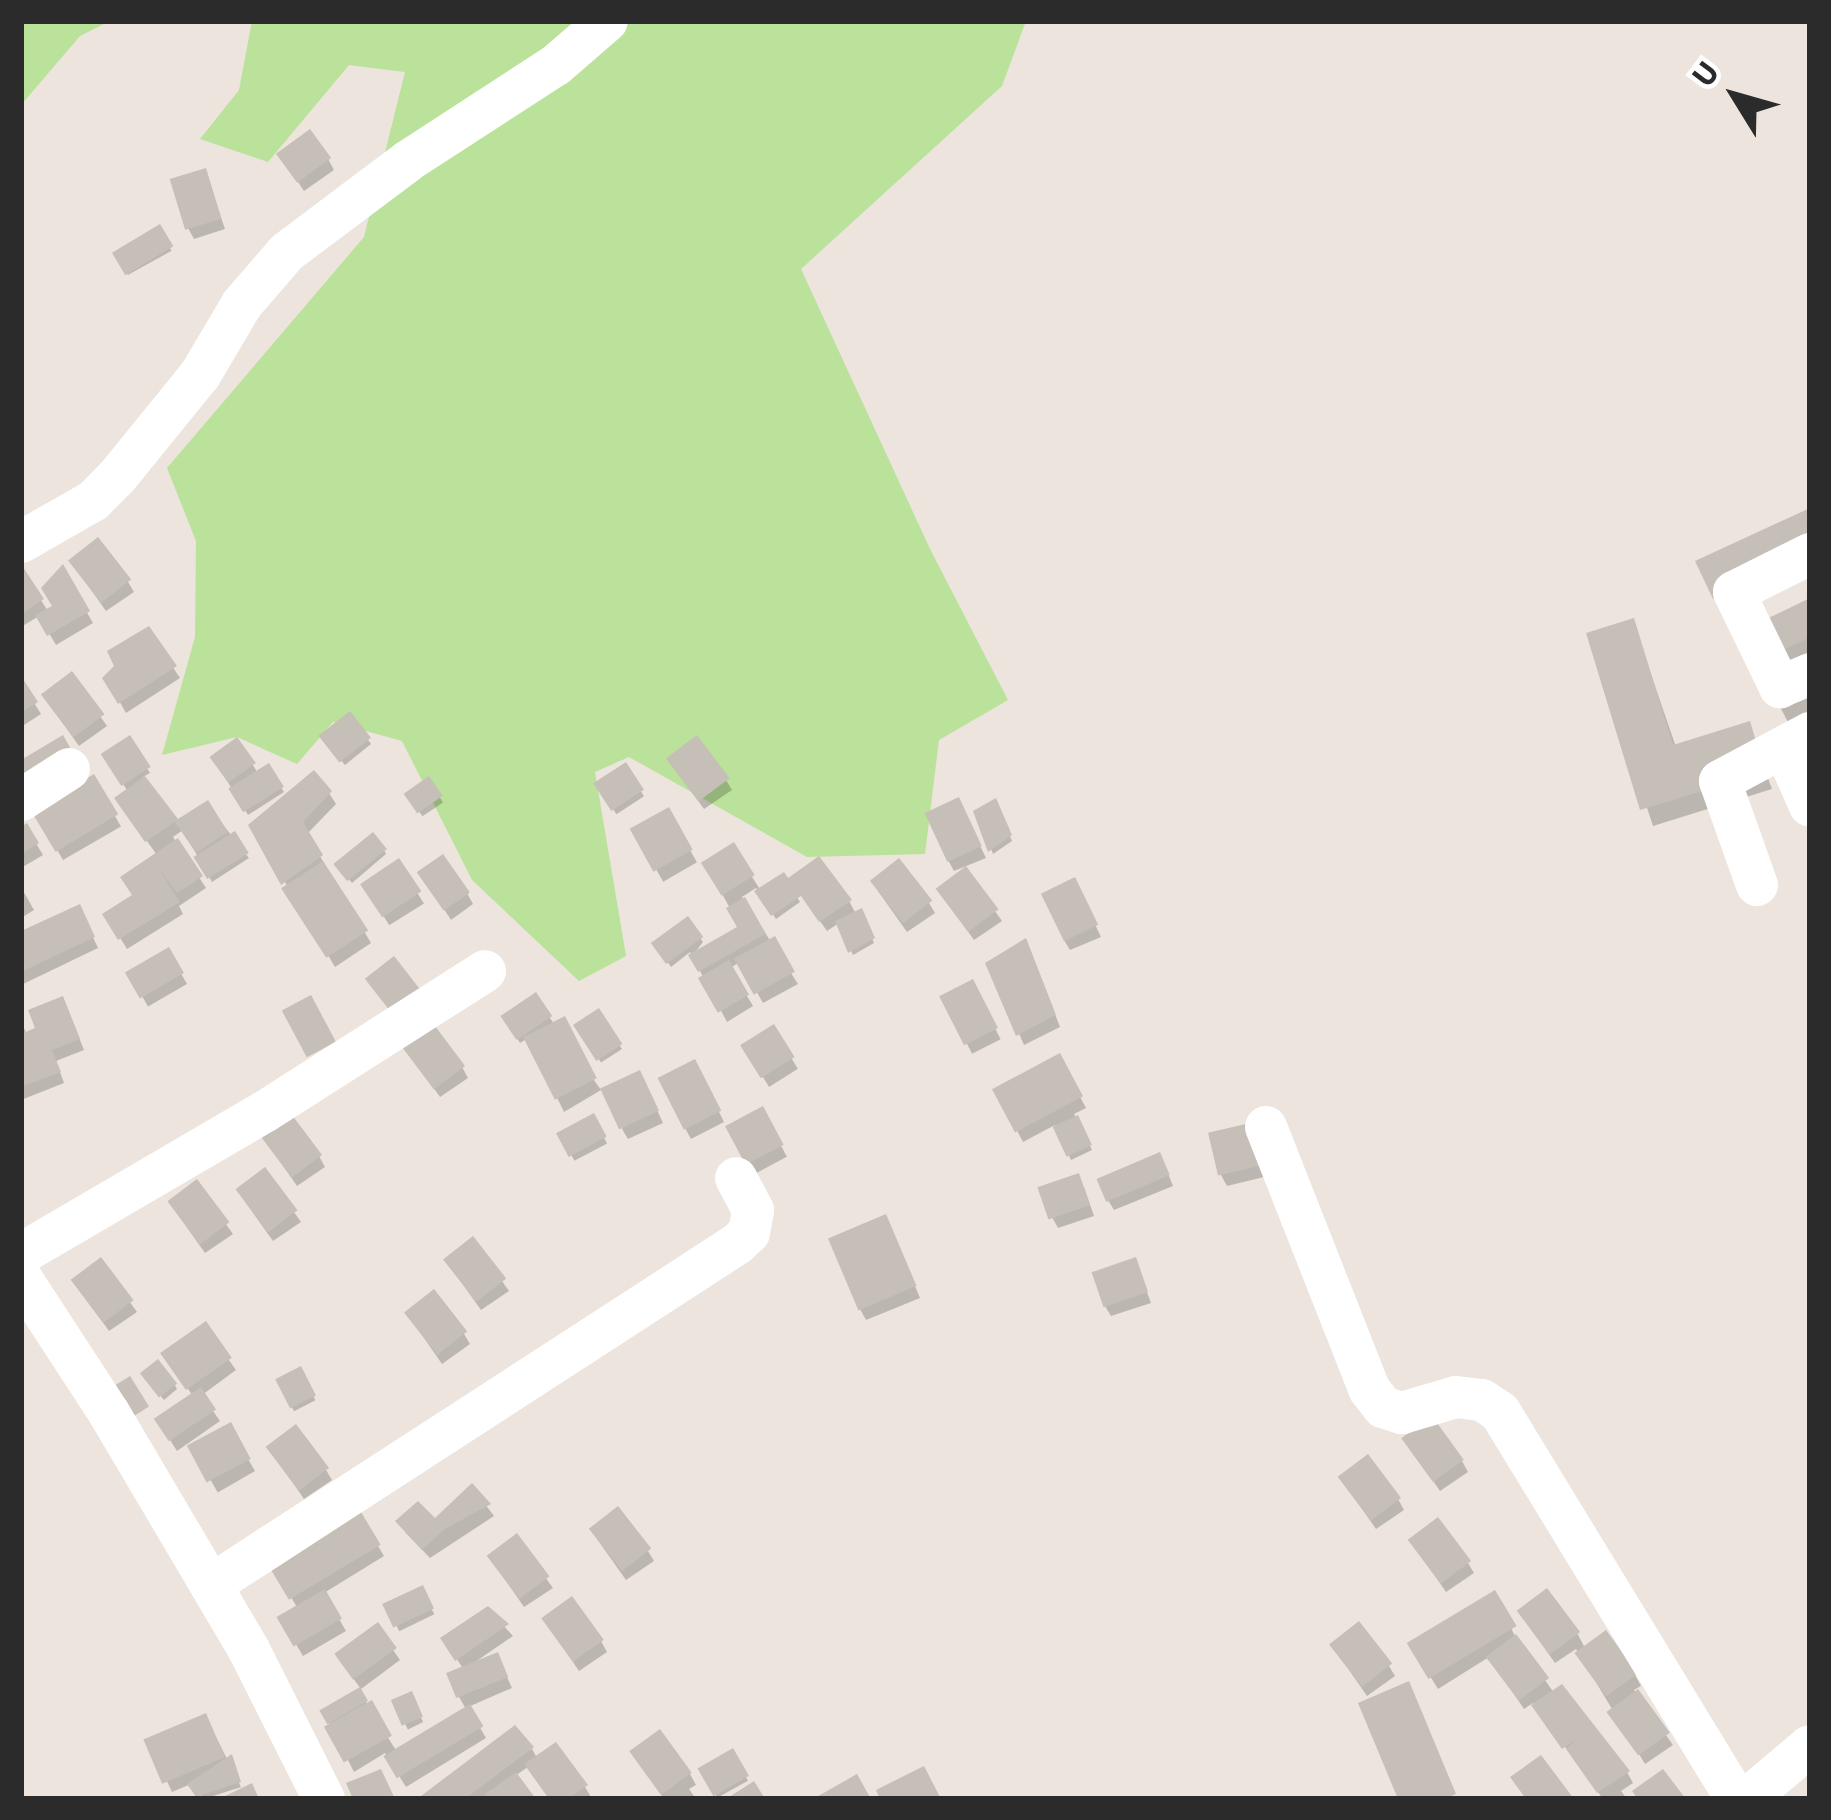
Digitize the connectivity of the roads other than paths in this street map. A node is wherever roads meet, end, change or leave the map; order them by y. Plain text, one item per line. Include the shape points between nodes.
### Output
1 (607, 21) edge
2 (21, 542) edge
3 (1810, 554) edge
4 (1810, 674) edge
5 (1797, 740) edge
6 (69, 769) dead end
7 (21, 800) edge
8 (1810, 806) edge
9 (1757, 885) dead end
10 (484, 971) dead end
11 (1266, 1127) dead end
12 (736, 1178) dead end
13 (21, 1254) edge
14 (21, 1278) edge
15 (211, 1586) junction
16 (1810, 1746) edge
17 (324, 1799) edge
18 (1736, 1799) edge
19 (1748, 1799) edge

1 - 2 street via 287,252 117,477 93,501
3 - 4 street via 1734,592 1780,687
5 - 8 street
5 - 9 street via 1720,781
6 - 7 street
10 - 13 street
11 - 18 street via 1369,1388 1383,1407 1402,1413 1456,1397 1500,1412
12 - 15 street via 753,1210 737,1244
14 - 15 street
15 - 17 street
16 - 19 street

